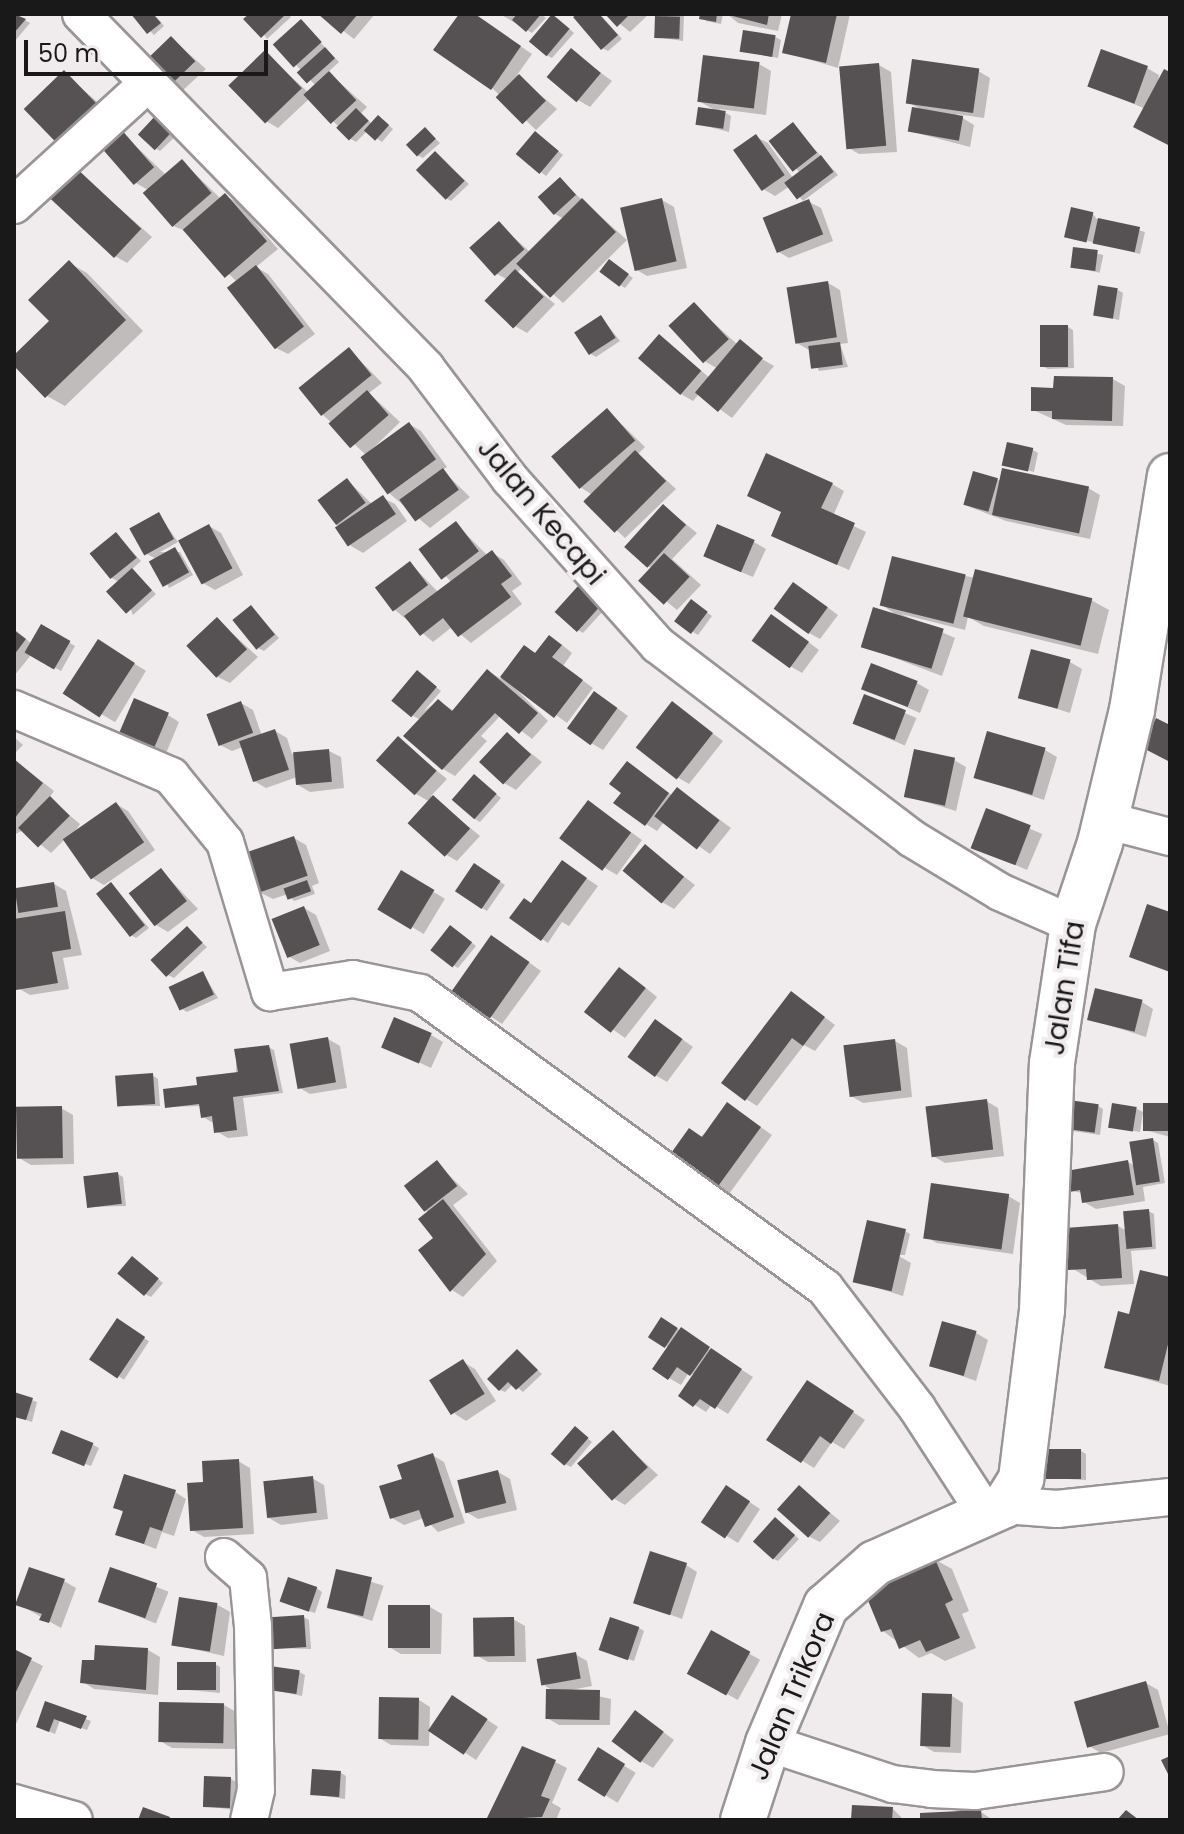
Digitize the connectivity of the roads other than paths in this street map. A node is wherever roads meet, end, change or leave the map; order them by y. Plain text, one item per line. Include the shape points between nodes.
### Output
1 (81, 14) edge
2 (146, 85) junction
3 (14, 205) edge
4 (1170, 476) edge
5 (14, 709) edge
6 (1105, 820) junction
7 (1170, 837) edge
8 (1073, 924) junction
9 (1170, 1497) edge
10 (996, 1510) junction
11 (224, 1557) dead end
12 (768, 1743) junction
13 (1105, 1772) dead end
14 (14, 1803) edge
15 (74, 1820) edge
16 (249, 1820) edge
17 (743, 1820) edge

1 - 2 street, Jalan Kecapi
2 - 3 street
2 - 8 street, Jalan Kecapi via 426,368 510,479 658,645 911,838 1000,892
4 - 6 street, Jalan Tifa via 1132,710
5 - 10 street via 171,776 225,842 270,992 353,979 420,993 825,1288
6 - 7 street
6 - 8 street, Jalan Tifa
8 - 10 street, Jalan Tifa via 1052,1063 1042,1310 1028,1436 1021,1479
9 - 10 street, Jalan Trikora
10 - 12 street, Jalan Trikora via 875,1563 826,1606
11 - 16 street via 248,1578 253,1626 256,1790
12 - 13 street via 893,1784 931,1789 975,1791
12 - 17 street, Jalan Trikora
14 - 15 street

